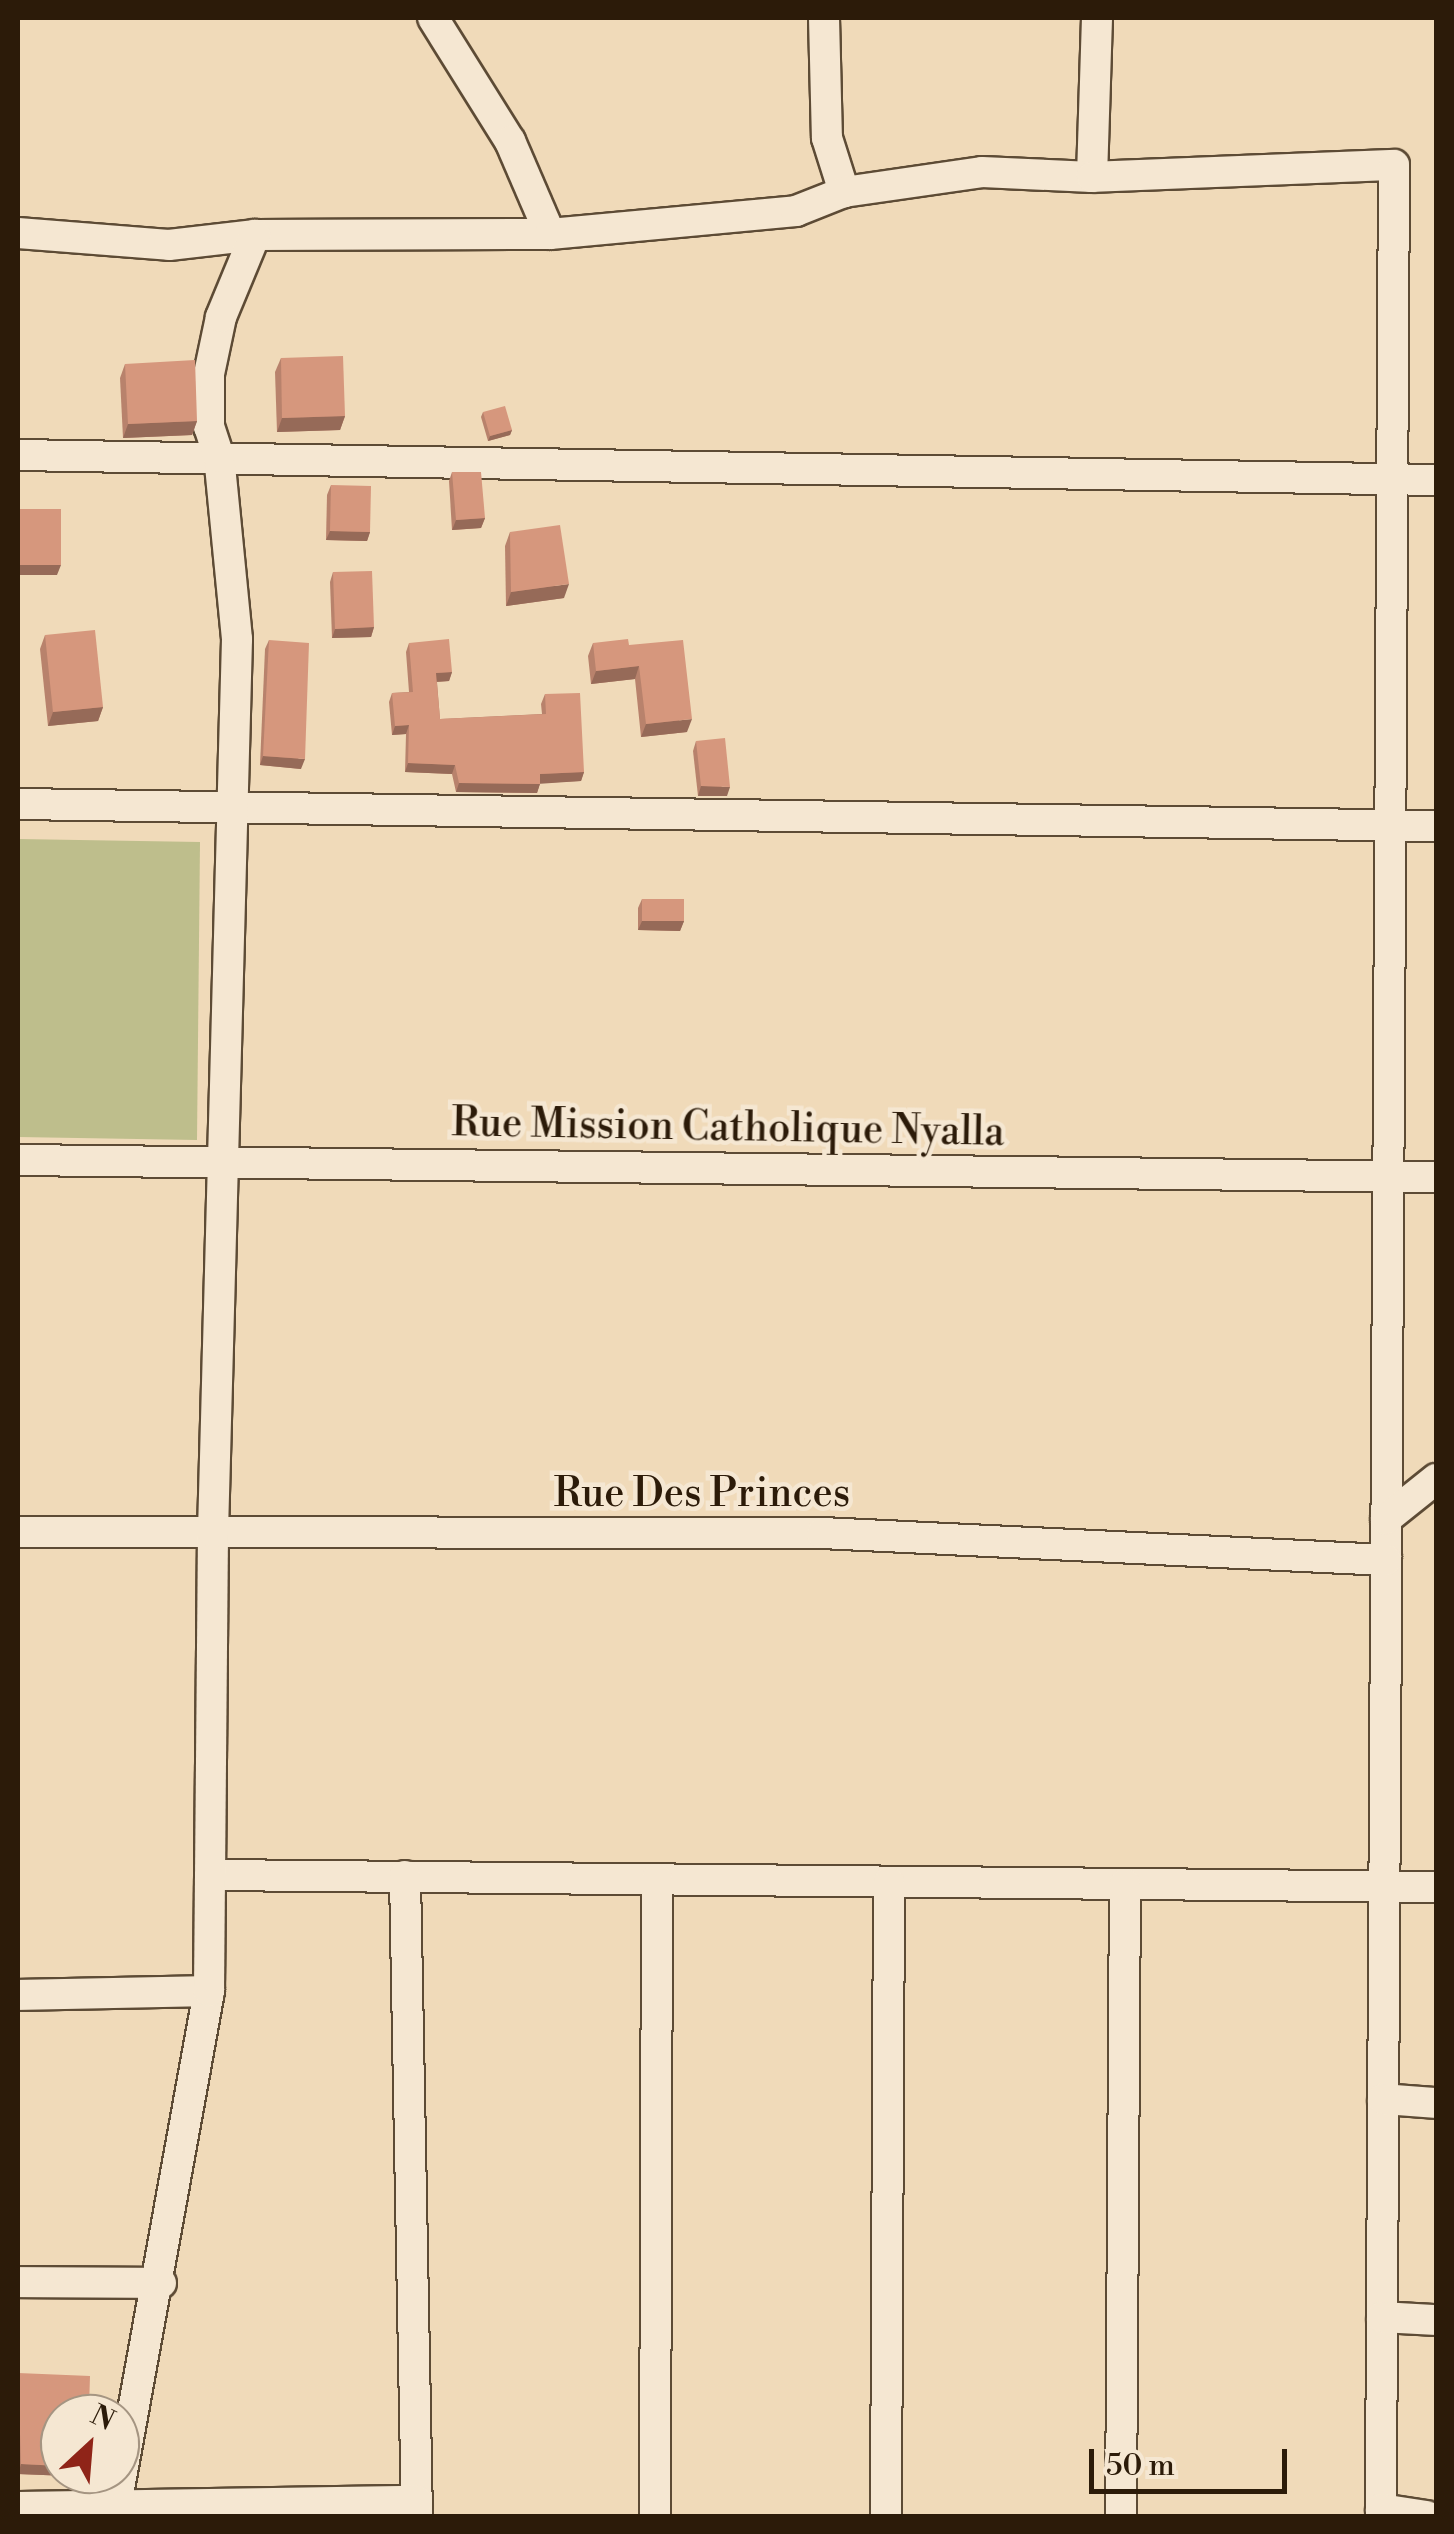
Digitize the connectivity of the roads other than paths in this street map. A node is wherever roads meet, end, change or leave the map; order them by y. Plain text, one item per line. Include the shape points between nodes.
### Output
1 (433, 18) edge
2 (824, 18) edge
3 (1097, 18) edge
4 (1092, 177) junction
5 (844, 192) junction
6 (18, 233) edge
7 (550, 234) junction
8 (255, 235) junction
9 (18, 455) edge
10 (219, 457) junction
11 (1392, 479) junction
12 (1436, 480) edge
13 (18, 804) edge
14 (236, 806) junction
15 (1390, 825) junction
16 (1436, 826) edge
17 (18, 1160) edge
18 (223, 1162) junction
19 (1388, 1177) junction
20 (1436, 1177) edge
21 (1436, 1479) edge
22 (1386, 1519) junction
23 (18, 1532) edge
24 (213, 1532) junction
25 (1386, 1560) junction
26 (213, 1874) junction
27 (405, 1876) junction
28 (658, 1879) junction
29 (889, 1882) junction
30 (1125, 1884) junction
31 (1384, 1887) junction
32 (1436, 1887) edge
33 (210, 1991) junction
34 (18, 1995) edge
35 (1383, 2099) junction
36 (1436, 2103) edge
37 (18, 2282) edge
38 (161, 2283) junction
39 (1382, 2318) junction
40 (1436, 2320) edge
41 (18, 2506) edge
42 (417, 2509) edge
43 (116, 2510) edge
44 (216, 2511) edge
45 (1381, 2513) edge
46 (655, 2516) edge
47 (886, 2516) edge
48 (1121, 2516) edge
49 (1426, 2516) edge

1 - 7 street via 510,141
2 - 5 street via 827,138
3 - 4 street
4 - 5 street via 982,172
4 - 11 street via 1394,165
5 - 7 street via 796,211
6 - 8 street via 170,244
7 - 8 street
8 - 10 street via 221,317 208,374 209,427
9 - 10 street
10 - 11 street
10 - 14 street via 237,639
11 - 12 street
11 - 15 street
13 - 14 street
14 - 15 street
14 - 18 street
15 - 16 street
15 - 19 street
17 - 18 street, Rue Mission Catholique Nyalla
18 - 19 street, Rue Mission Catholique Nyalla
18 - 24 street
19 - 20 street, Rue Mission Catholique Nyalla
19 - 22 street
21 - 22 street
22 - 25 street
23 - 24 street, Rue Des Princes
24 - 25 street, Rue Des Princes via 822,1533
24 - 26 street
25 - 31 street
26 - 27 street
26 - 33 street
27 - 28 street
27 - 42 street
28 - 29 street
28 - 46 street
29 - 30 street
29 - 47 street
30 - 31 street
30 - 48 street
31 - 32 street
31 - 35 street
33 - 34 street
33 - 38 street
35 - 36 street
35 - 39 street
37 - 38 street
38 - 43 street
39 - 40 street
39 - 45 street
41 - 43 street
42 - 44 street
43 - 44 street
45 - 49 street

